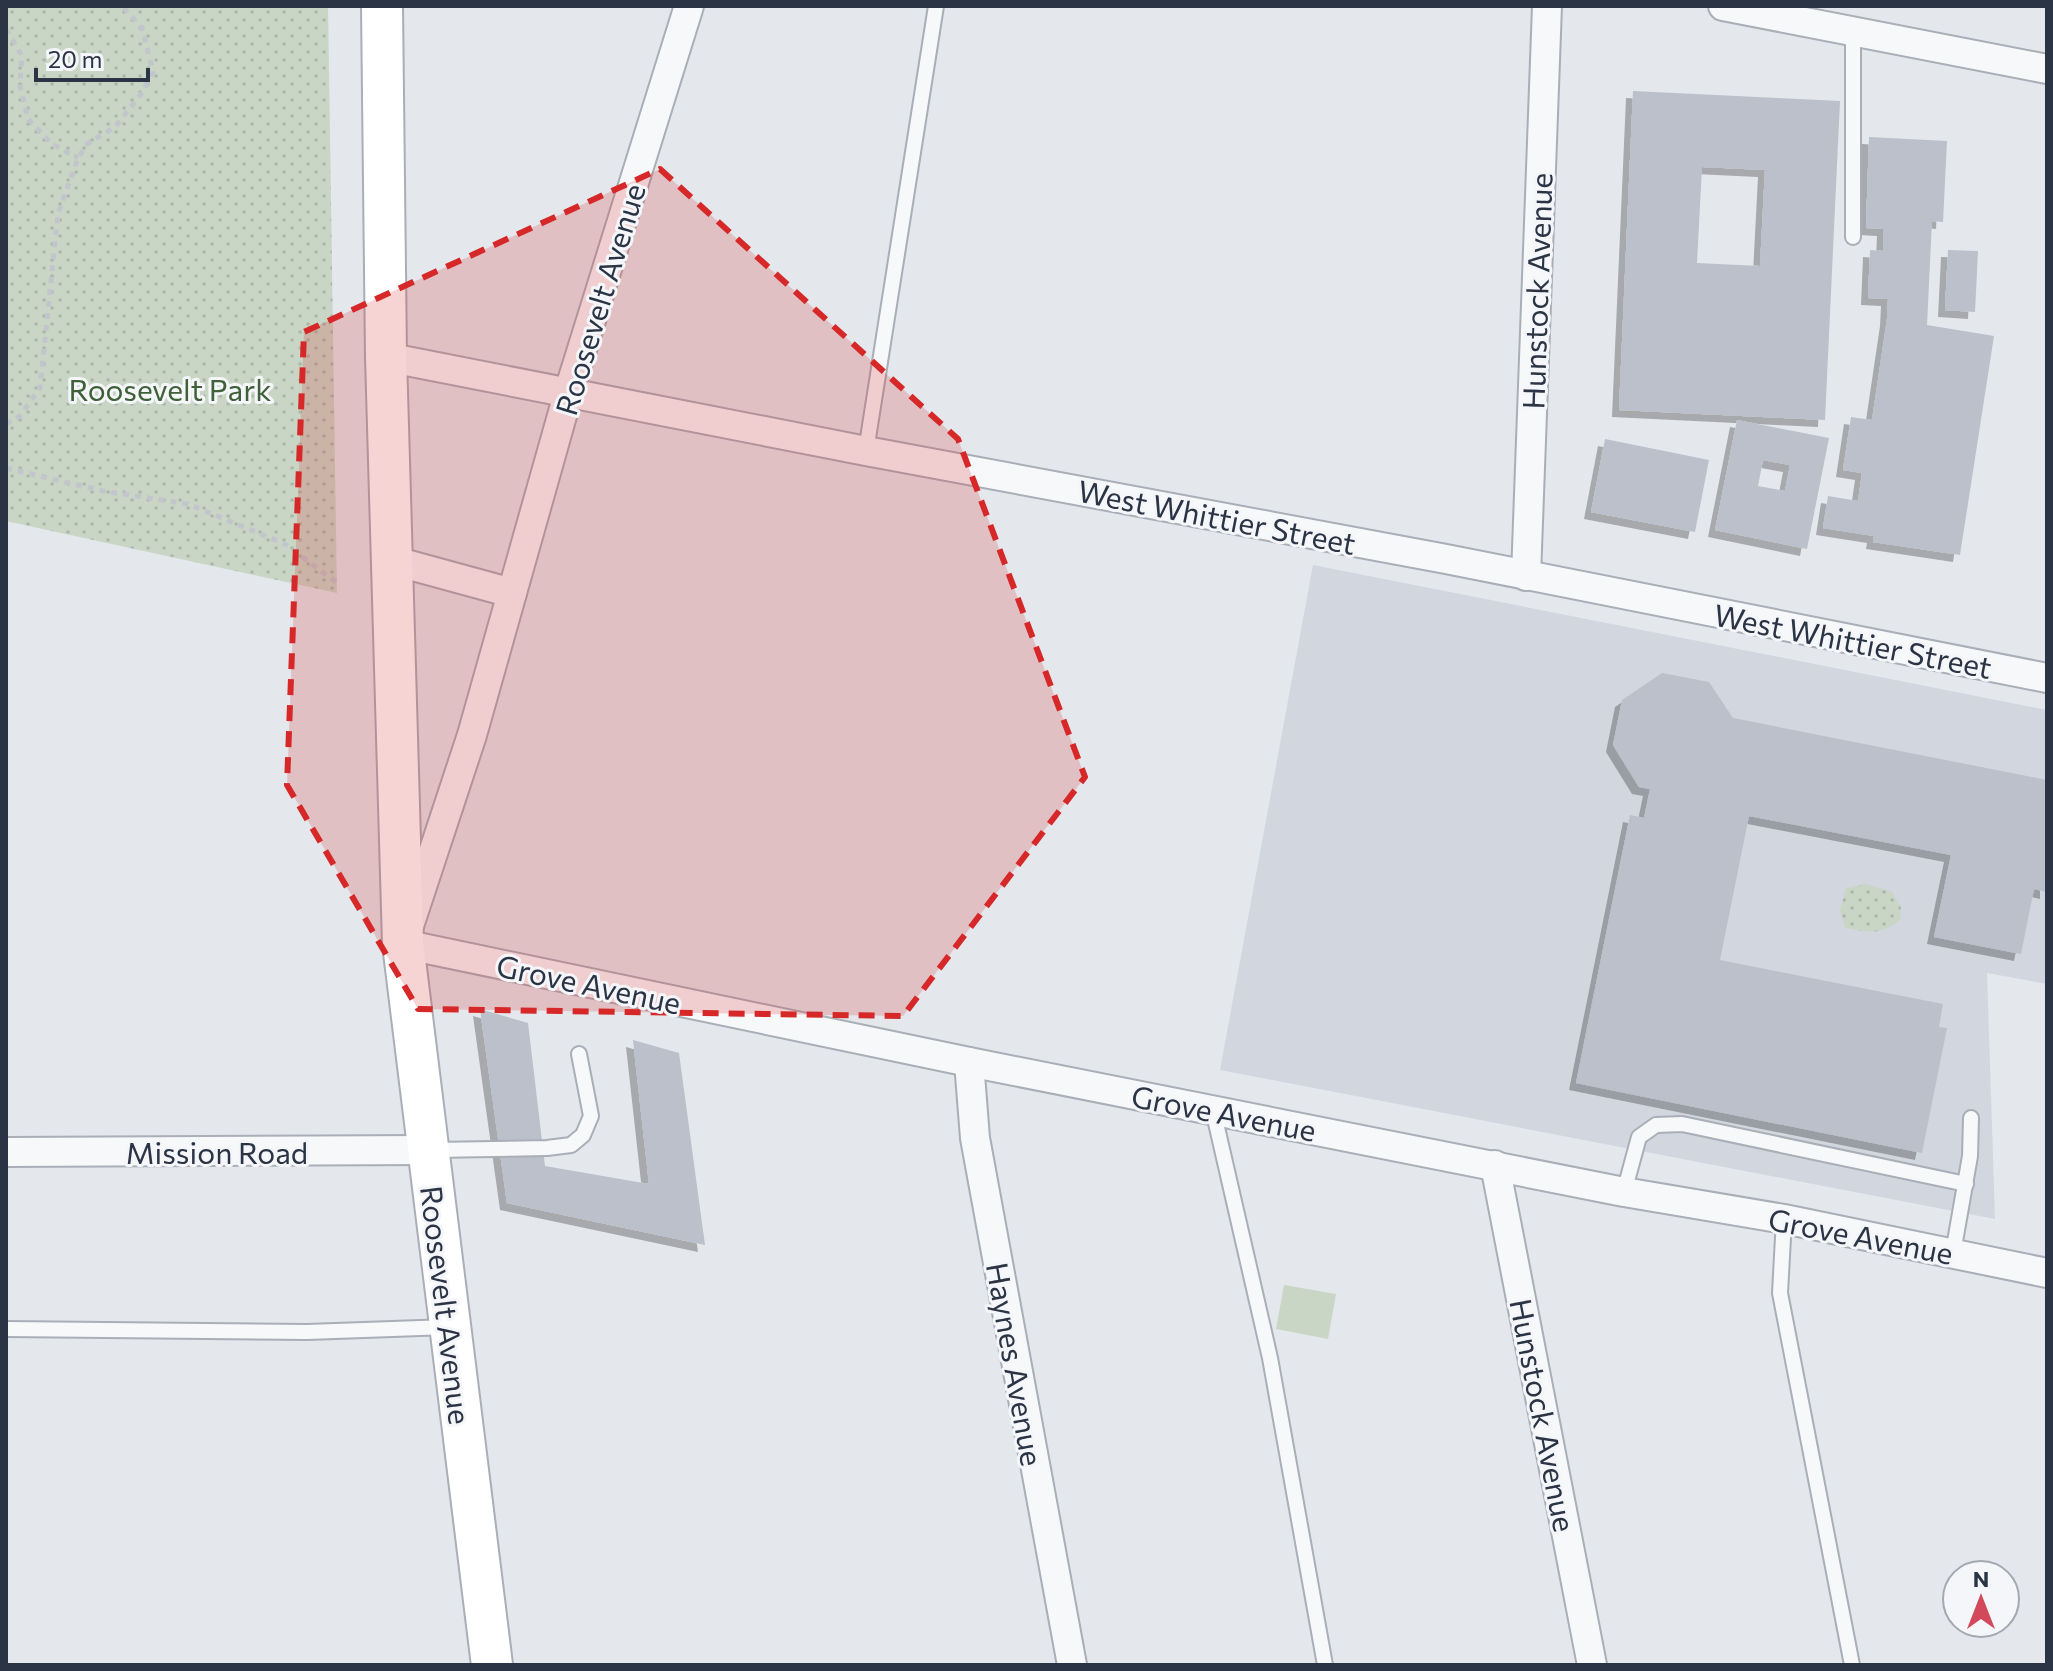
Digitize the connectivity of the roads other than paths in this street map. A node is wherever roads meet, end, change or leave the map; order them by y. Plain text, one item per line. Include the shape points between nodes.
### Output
1 (382, 6) edge
2 (689, 6) edge
3 (936, 6) edge
4 (1547, 6) edge
5 (1723, 6) edge
6 (1853, 31) junction
7 (2047, 69) edge
8 (1853, 237) dead end
9 (386, 357) junction
10 (569, 391) junction
11 (866, 451) junction
12 (391, 560) junction
13 (1526, 576) junction
14 (512, 593) junction
15 (2047, 678) edge
16 (403, 944) junction
17 (579, 1054) dead end
18 (969, 1062) junction
19 (1213, 1110) junction
20 (1971, 1118) dead end
21 (428, 1150) junction
22 (6, 1152) edge
23 (1495, 1165) junction
24 (1966, 1184) junction
25 (1624, 1192) junction
26 (1784, 1219) junction
27 (1953, 1253) junction
28 (2047, 1273) edge
29 (450, 1327) junction
30 (6, 1329) edge
31 (492, 1665) edge
32 (1072, 1665) edge
33 (1325, 1665) edge
34 (1592, 1665) edge
35 (1852, 1665) edge

1 - 9 main road, Roosevelt Avenue
2 - 10 street, Roosevelt Avenue
3 - 11 lane
4 - 13 street, Hunstock Avenue
5 - 6 street
6 - 7 street
6 - 8 lane
9 - 10 street, West Whittier Street
9 - 12 main road, Roosevelt Avenue
10 - 11 street, West Whittier Street
10 - 14 street, Roosevelt Avenue
11 - 13 street, West Whittier Street
12 - 14 street
12 - 16 main road, Roosevelt Avenue
13 - 15 street, West Whittier Street
14 - 16 street, Roosevelt Avenue
16 - 18 street, Grove Avenue
16 - 21 main road, Roosevelt Avenue
17 - 21 lane via 591,1116 583,1135 571,1145
18 - 19 street, Grove Avenue
18 - 32 street, Haynes Avenue via 975,1138
19 - 23 street, Grove Avenue
19 - 33 lane via 1270,1358
20 - 24 lane
21 - 22 street, Mission Road
21 - 29 main road, Roosevelt Avenue
23 - 25 street, Grove Avenue
23 - 34 street, Hunstock Avenue
24 - 25 lane via 1682,1124 1656,1125 1639,1137
24 - 27 lane
25 - 26 street, Grove Avenue
26 - 27 street, Grove Avenue
26 - 35 lane via 1780,1293
27 - 28 street, Grove Avenue
29 - 30 lane via 307,1332
29 - 31 main road, Roosevelt Avenue

